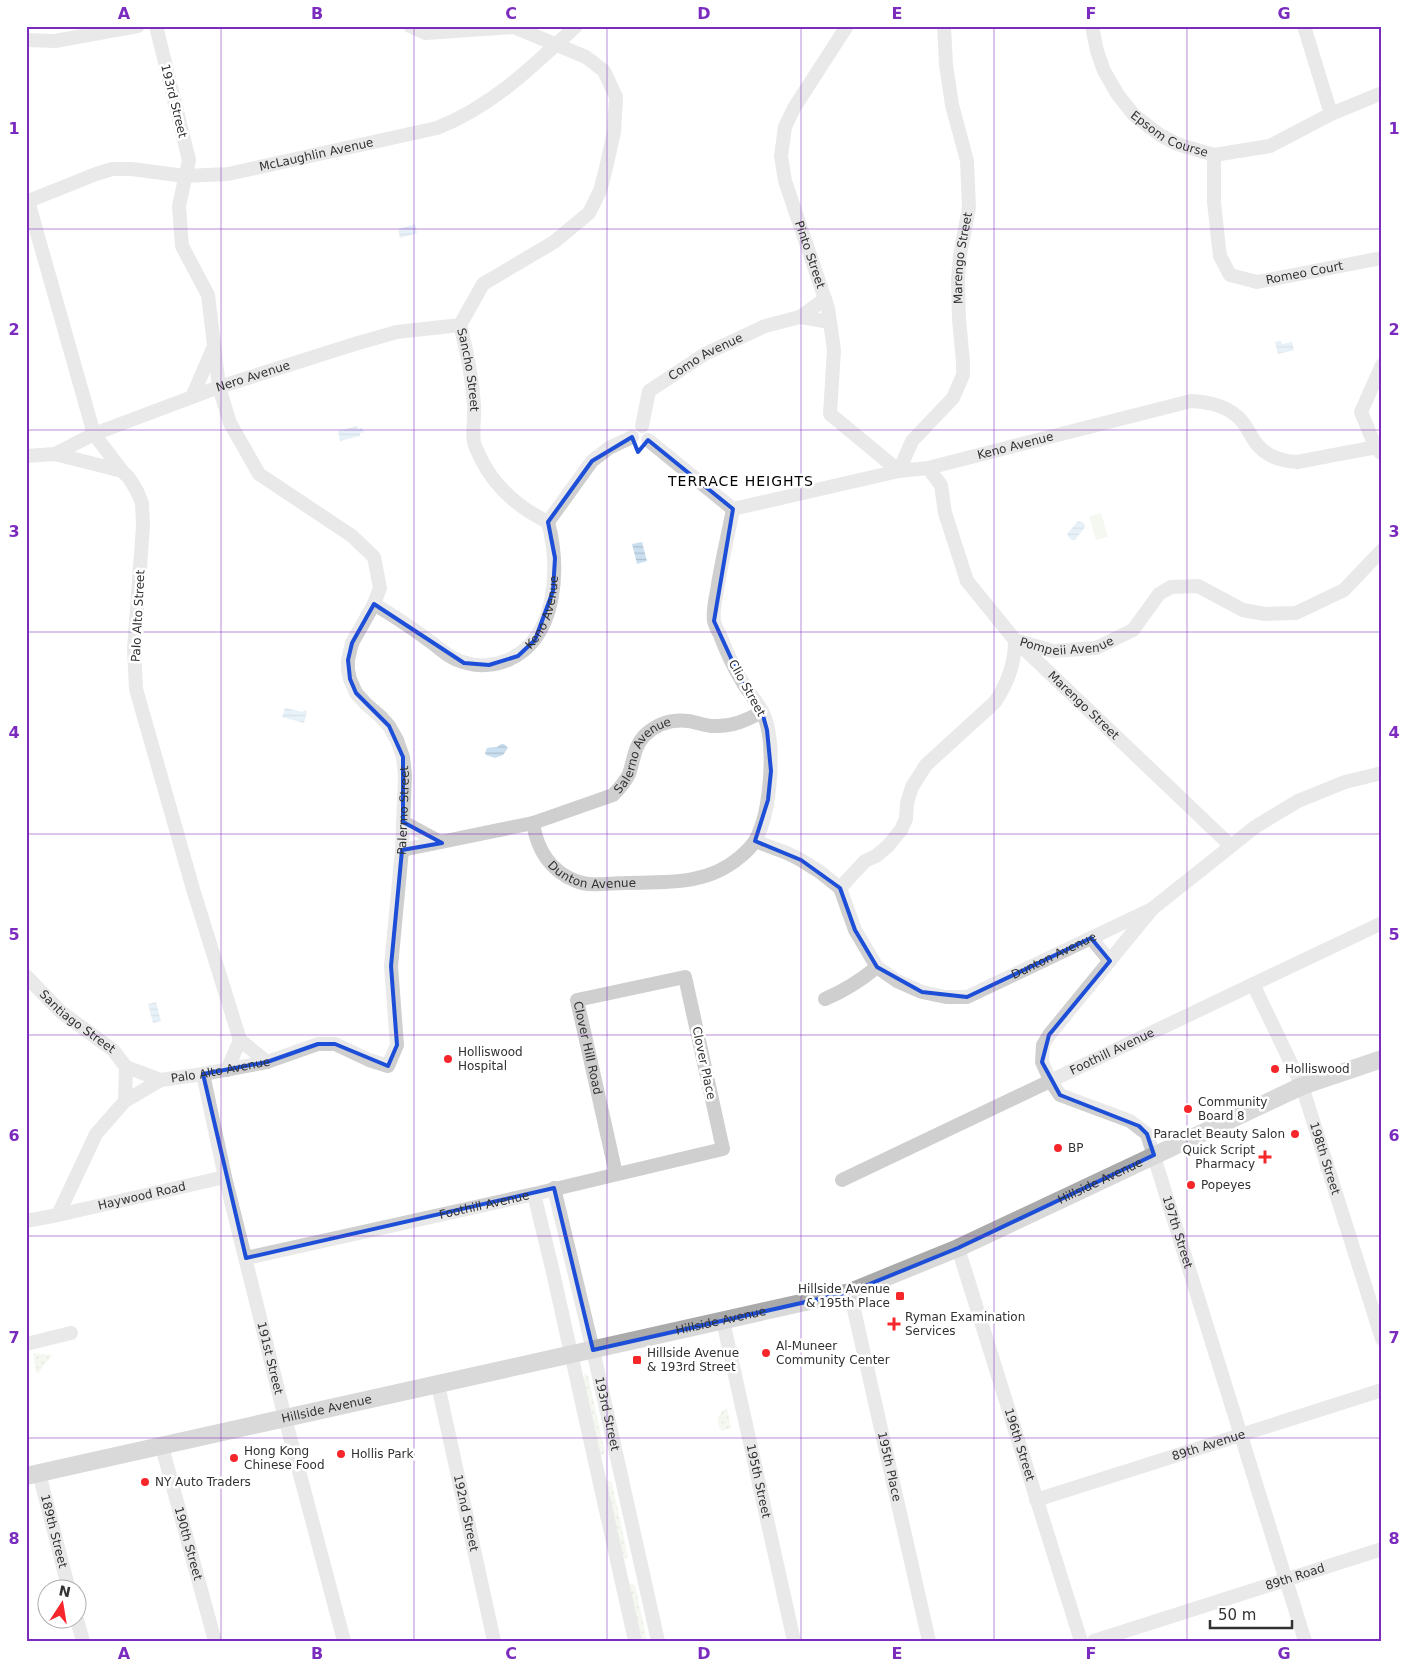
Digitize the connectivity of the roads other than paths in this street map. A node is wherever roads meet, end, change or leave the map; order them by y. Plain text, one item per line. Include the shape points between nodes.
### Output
1 (138, 26) edge
2 (156, 26) edge
3 (410, 26) edge
4 (576, 26) edge
5 (847, 26) edge
6 (944, 26) edge
7 (1092, 26) edge
8 (1304, 26) edge
9 (26, 40) edge
10 (558, 44) junction
11 (1382, 93) edge
12 (1331, 114) junction
13 (1214, 155) junction
14 (185, 176) junction
15 (27, 201) edge
16 (1382, 258) edge
17 (825, 299) junction
18 (800, 317) junction
19 (830, 322) junction
20 (460, 325) junction
21 (214, 346) junction
22 (1382, 365) edge
23 (219, 387) junction
24 (192, 397) junction
25 (642, 426) junction
26 (94, 434) junction
27 (632, 437) junction
28 (648, 440) junction
29 (1380, 449) edge
30 (54, 454) junction
31 (26, 456) edge
32 (928, 468) junction
33 (122, 471) junction
34 (899, 471) junction
35 (733, 509) junction
36 (548, 522) junction
37 (1382, 550) edge
38 (374, 604) junction
39 (1015, 640) junction
40 (762, 712) junction
41 (1382, 773) edge
42 (403, 822) junction
43 (533, 823) junction
44 (754, 841) junction
45 (440, 842) junction
46 (1231, 846) junction
47 (402, 850) junction
48 (680, 881) joint
49 (840, 888) junction
50 (1152, 909) junction
51 (1382, 923) edge
52 (1091, 938) junction
53 (1110, 961) junction
54 (877, 967) junction
55 (26, 976) edge
56 (685, 977) joint
57 (1253, 984) junction
58 (825, 999) dead end
59 (240, 1040) junction
60 (1382, 1059) edge
61 (267, 1062) junction
62 (388, 1066) joint
63 (126, 1067) junction
64 (227, 1070) junction
65 (203, 1074) junction
66 (161, 1080) junction
67 (1050, 1080) junction
68 (1302, 1086) junction
69 (125, 1101) junction
70 (722, 1149) joint
71 (1154, 1155) junction
72 (616, 1174) junction
73 (225, 1177) junction
74 (842, 1180) dead end
75 (554, 1188) junction
76 (534, 1194) junction
77 (58, 1215) junction
78 (26, 1221) edge
79 (958, 1248) junction
80 (246, 1258) junction
81 (572, 1264) junction
82 (552, 1268) junction
83 (850, 1292) junction
84 (723, 1321) junction
85 (71, 1333) dead end
86 (1382, 1338) edge
87 (26, 1344) edge
88 (593, 1350) junction
89 (571, 1354) junction
90 (438, 1385) junction
91 (1382, 1390) edge
92 (284, 1418) junction
93 (1241, 1436) junction
94 (162, 1447) junction
95 (618, 1465) junction
96 (597, 1471) junction
97 (32, 1475) edge
98 (1036, 1500) junction
99 (1382, 1549) edge
100 (642, 1570) junction
101 (620, 1576) junction
102 (66, 1580) edge
103 (1286, 1580) junction
104 (215, 1641) edge
105 (344, 1641) edge
106 (494, 1641) edge
107 (635, 1641) edge
108 (658, 1641) edge
109 (794, 1641) edge
110 (929, 1641) edge
111 (1081, 1641) edge
112 (1094, 1641) edge
113 (1305, 1641) edge

1 - 9 street via 55,41
2 - 14 street, 193rd Street via 189,160
3 - 10 street, Sancho Street via 426,33 514,27
4 - 10 street, McLaughlin Avenue
5 - 17 street, Pinto Street via 794,108 785,127 780,156 782,172
6 - 34 street, Marengo Street via 952,105 967,161 969,208 958,280 962,375 953,398 912,441
7 - 13 street, Epsom Course via 1104,71 1134,115 1176,144
8 - 12 street
10 - 14 street, McLaughlin Avenue via 494,98 437,128 242,172
10 - 20 street, Sancho Street via 586,57 604,71 616,98 614,132 600,191 589,213 554,242 483,284
11 - 12 street, Epsom Course
12 - 13 street, Epsom Course via 1270,146
13 - 16 street, Romeo Court via 1214,202 1220,256 1230,275 1257,282
14 - 15 street, McLaughlin Avenue via 112,169
14 - 21 street, Palermo Street via 178,206 182,246 208,295
15 - 26 street, Palo Alto Street
17 - 18 street, Como Avenue
17 - 19 street, Pinto Street
18 - 19 street, Como Avenue
18 - 25 street, Como Avenue via 765,326 712,350 649,390
19 - 34 street, Pinto Street via 834,350 830,414
20 - 23 street, Nero Avenue via 397,332
20 - 36 street, Sancho Street via 472,376 474,443 495,480 509,496
21 - 23 street, Palermo Street
21 - 24 street
22 - 29 street via 1361,412
23 - 24 street, Nero Avenue
23 - 38 street, Palermo Street via 230,423 259,474 352,536 374,557 380,588
24 - 26 street, Nero Avenue
25 - 27 street via 635,428
25 - 28 street via 649,430
26 - 30 street, Nero Avenue
26 - 33 street, Palo Alto Street
27 - 28 street via 640,444
27 - 36 street via 592,461
28 - 35 street
29 - 32 street, Keno Avenue via 1287,462 1266,453 1240,418 1226,408 1191,401
30 - 31 street, Nero Avenue
30 - 33 street, Nero Avenue
32 - 34 street, Keno Avenue
32 - 39 street, Marengo Street via 941,485 945,512 967,581
33 - 59 street, Palo Alto Street via 137,490 142,503 134,649 136,689
34 - 35 street, Keno Avenue
35 - 40 street, Clio Street via 718,581 714,621 742,682
36 - 38 street, Keno Avenue via 555,558 553,591 535,640 518,656 489,665 464,663 444,653
37 - 39 street, Pompeii Avenue via 1344,590 1296,613 1265,614 1243,610 1198,586 1171,587 1159,594 1133,630 1096,648 1054,651
38 - 42 street, Palermo Street via 352,643 348,670 356,693 389,726 398,740 405,775
39 - 46 street, Marengo Street
39 - 49 street, Pompeii Avenue via 1010,675 995,702 926,765 912,787 901,830 888,846 865,861
40 - 43 street, Salerno Avenue via 744,722 726,726 688,721 664,723 651,730 638,744 629,773 613,795
40 - 44 street, Clio Street via 770,747 771,771 768,800
41 - 46 street, Dunton Avenue via 1346,782 1298,801
42 - 45 street
42 - 47 street, Palermo Street
43 - 45 street, Salerno Avenue
43 - 48 street, Dunton Avenue via 544,856 554,867 584,884
44 - 48 street, Clio Street via 746,852 718,873
44 - 49 street via 801,860
45 - 47 street, Salerno Avenue
46 - 50 street, Dunton Avenue
47 - 62 street, Palermo Street via 390,966 397,1045
49 - 54 street, Dunton Avenue via 855,930
50 - 52 street, Dunton Avenue
50 - 53 street, 197th Street
51 - 57 street, Foothill Avenue
52 - 53 street
52 - 54 street, Dunton Avenue via 967,997 922,992 897,982
53 - 67 street, 197th Street via 1049,1035 1042,1062
54 - 58 street via 840,993
55 - 63 street, Santiago Street via 61,1012 113,1050
56 - 70 street, Clover Place
56 - 72 street, Clover Hill Road via 578,1000
57 - 67 street, Foothill Avenue
57 - 68 street, 198th Street
59 - 61 street
59 - 64 street
60 - 68 main road, Hillside Avenue
61 - 62 street, Palo Alto Avenue via 318,1044 335,1044
61 - 64 street, Palo Alto Avenue
63 - 66 street, Santiago Street
63 - 69 street
64 - 65 street, Palo Alto Avenue
65 - 66 street, Palo Alto Avenue
65 - 73 street, 191st Street
66 - 69 street, Palo Alto Avenue
67 - 71 street, 197th Street via 1060,1095 1139,1126 1147,1134
67 - 74 street, Foothill Avenue
68 - 71 main road, Hillside Avenue
68 - 86 street, 198th Street
69 - 77 street, Palo Alto Avenue via 96,1134
70 - 72 street, Foothill Avenue
71 - 79 main road, Hillside Avenue
71 - 93 street, 197th Street
72 - 75 street, Foothill Avenue
73 - 77 street, Haywood Road
73 - 80 street, 191st Street
75 - 76 street, Foothill Avenue
75 - 81 street, 193rd Street
76 - 80 street, Foothill Avenue
76 - 82 street, 193rd Street
77 - 78 street
79 - 83 main road, Hillside Avenue
79 - 98 street, 196th Street
80 - 92 street, 191st Street
81 - 82 street
81 - 88 street, 193rd Street
82 - 89 street, 193rd Street
83 - 84 main road, Hillside Avenue
83 - 110 street, 195th Place
84 - 88 main road, Hillside Avenue
84 - 109 street, 195th Street
85 - 87 street
88 - 89 main road, Hillside Avenue
88 - 95 street, 193rd Street
89 - 90 main road, Hillside Avenue
89 - 96 street, 193rd Street
90 - 92 main road, Hillside Avenue
90 - 106 street, 192nd Street
91 - 93 street, 89th Avenue
92 - 94 main road, Hillside Avenue
92 - 105 street, 191st Street
93 - 98 street, 89th Avenue
93 - 103 street, 197th Street
94 - 97 main road, Hillside Avenue
94 - 104 street, 190th Street
95 - 96 street
95 - 100 street, 193rd Street
96 - 101 street, 193rd Street
97 - 102 street, 189th Street
98 - 111 street, 196th Street
99 - 103 street, 89th Road
100 - 101 street
100 - 108 street, 193rd Street
101 - 107 street, 193rd Street
103 - 112 street, 89th Road
103 - 113 street, 197th Street

